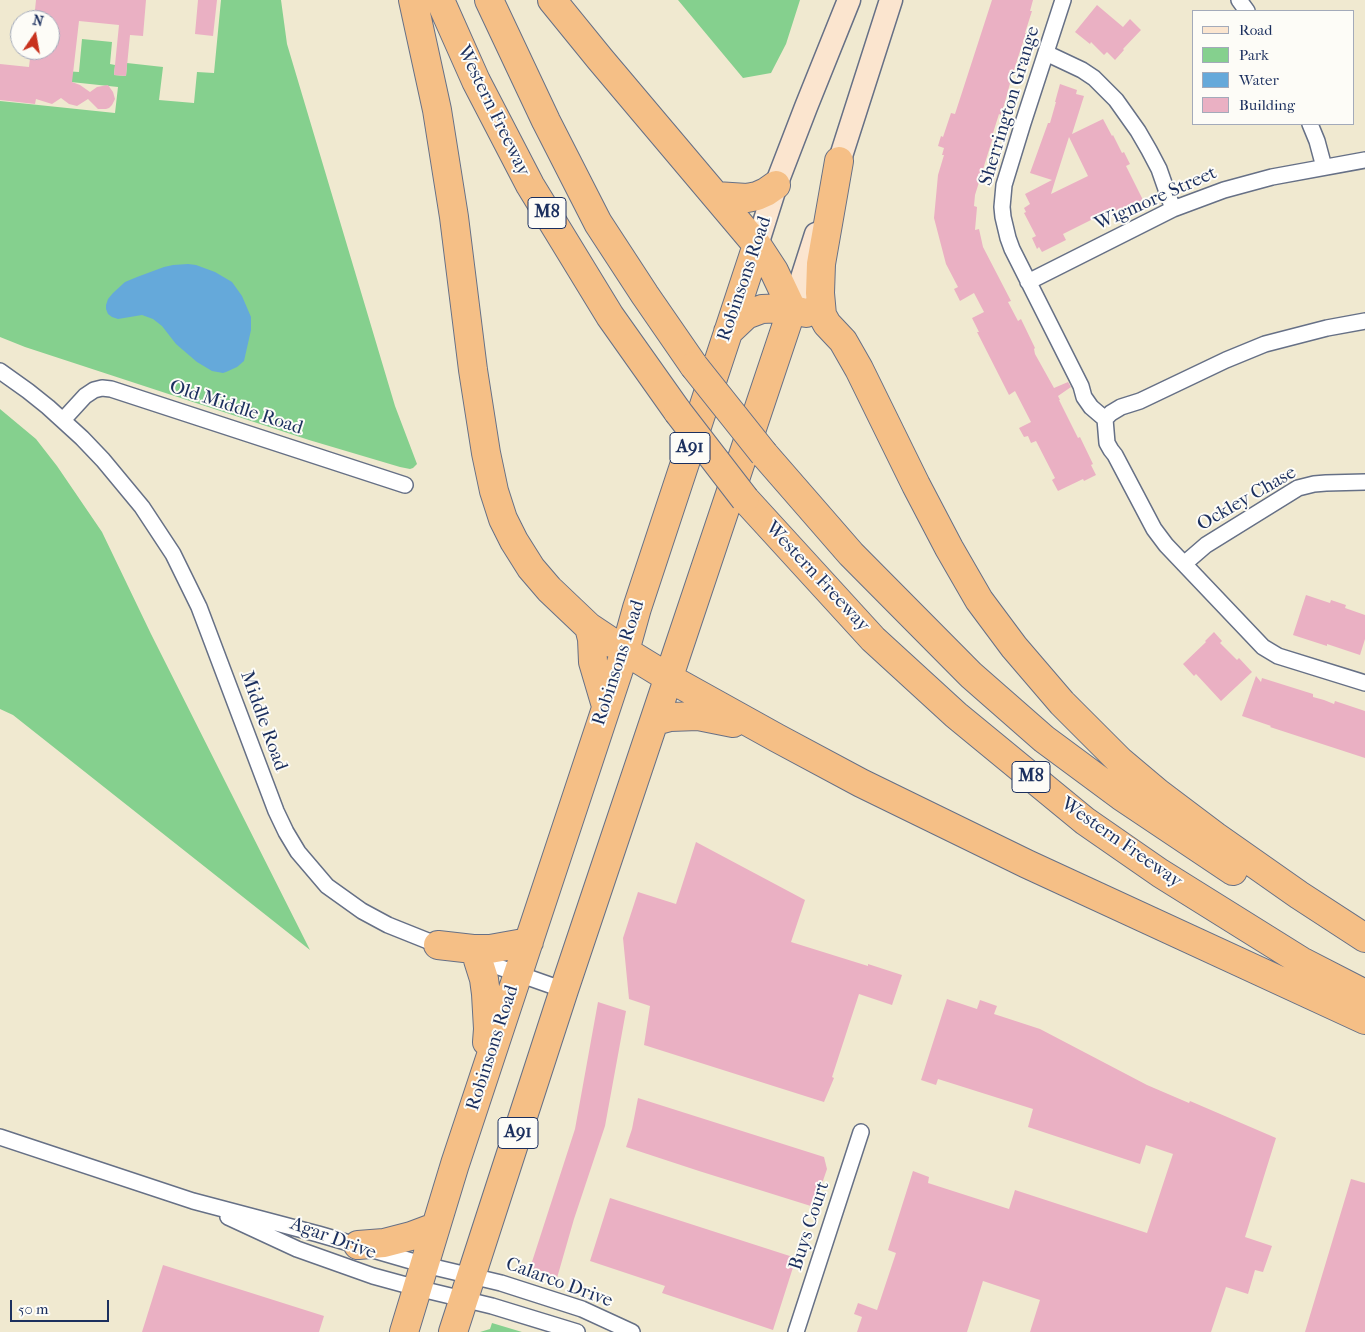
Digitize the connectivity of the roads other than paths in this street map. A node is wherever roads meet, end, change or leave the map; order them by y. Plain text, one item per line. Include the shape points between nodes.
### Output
1 (412, 0) edge
2 (440, 0) edge
3 (489, 0) edge
4 (552, 0) edge
5 (849, 0) edge
6 (891, 0) edge
7 (1063, 0) edge
8 (1046, 53) junction
9 (1310, 125) edge
10 (1365, 160) edge
11 (839, 162) junction
12 (1324, 167) junction
13 (776, 185) junction
14 (716, 196) junction
15 (1174, 209) junction
16 (757, 245) junction
17 (1028, 282) junction
18 (792, 309) junction
19 (1365, 321) edge
20 (831, 328) junction
21 (728, 332) junction
22 (0, 371) edge
23 (1110, 417) junction
24 (63, 420) junction
25 (1365, 482) edge
26 (406, 485) dead end
27 (1184, 564) junction
28 (589, 627) junction
29 (625, 651) junction
30 (669, 678) junction
31 (1365, 683) edge
32 (606, 706) junction
33 (655, 721) junction
34 (777, 738) junction
35 (1365, 938) edge
36 (529, 942) junction
37 (438, 945) junction
38 (1365, 948) edge
39 (478, 960) junction
40 (518, 974) junction
41 (564, 990) junction
42 (1365, 994) edge
43 (1365, 1020) edge
44 (485, 1071) junction
45 (861, 1132) dead end
46 (0, 1137) edge
47 (194, 1202) junction
48 (435, 1227) junction
49 (358, 1245) junction
50 (421, 1276) junction
51 (467, 1288) junction
52 (404, 1332) edge
53 (453, 1332) edge
54 (577, 1332) edge
55 (632, 1332) edge
56 (796, 1332) edge

1 - 28 highway via 437,110 473,370 494,492 503,519 531,568
2 - 42 highway, Western Freeway / M8, bridge via 476,81 530,185 610,316 745,499 873,639 956,714 1085,821 1160,873 1301,962
3 - 38 highway, Western Freeway / M8, bridge via 598,223 645,295 694,366 764,454 851,554 971,675 1044,739 1121,796 1255,886
4 - 14 highway
5 - 13 main road, Robinsons Road / A91
6 - 11 main road, A91
7 - 8 street, Sherrington Grange
8 - 15 street via 1082,70 1116,100 1149,150
8 - 17 street, Sherrington Grange via 1007,173 1003,195 1003,217 1008,238
9 - 12 street
10 - 12 street, Wigmore Street
11 - 18 main road, A91
11 - 20 highway via 821,264 821,311
12 - 15 street, Wigmore Street via 1246,183
13 - 14 highway via 758,196
13 - 16 main road, Robinsons Road / A91
14 - 16 highway
15 - 17 street, Wigmore Street
16 - 18 highway via 774,270
16 - 21 highway, Robinsons Road / A91
17 - 23 street, Sherrington Grange via 1088,404
18 - 20 highway via 811,315
18 - 21 highway via 756,310 741,318
18 - 30 highway, A91
19 - 23 street via 1265,344 1140,402 1125,415
20 - 35 highway via 859,369 920,493 980,600 1062,704 1120,761 1165,798 1222,842
21 - 29 highway, Robinsons Road / A91
22 - 24 street, Middle Road
23 - 27 street via 1107,443 1154,529
24 - 26 street, Old Middle Road via 94,390 111,389
24 - 37 street, Middle Road via 115,475 173,554 199,607 276,811 298,852 327,886 362,912
25 - 27 street, Ockley Chase via 1298,488 1206,545
27 - 31 street via 1263,647 1278,656
28 - 29 highway
28 - 32 highway via 592,662
29 - 30 highway
29 - 32 highway, Robinsons Road / A91
30 - 33 highway, A91
30 - 34 highway
32 - 36 highway, Robinsons Road / A91
33 - 34 highway via 698,716 735,723
33 - 41 highway, A91
34 - 43 highway via 1027,864
36 - 37 highway via 490,949
36 - 40 highway, Robinsons Road / A91
37 - 39 street, Middle Road
39 - 40 street, Middle Road
39 - 44 highway via 486,994
40 - 41 street, Middle Road
40 - 44 highway, Robinsons Road / A91
41 - 51 highway, A91
44 - 48 highway, Robinsons Road / A91
45 - 56 street, Buys Court
46 - 47 street, Agar Drive
47 - 49 street, Agar Drive
47 - 50 street, Agar Drive via 297,1249 373,1276
48 - 49 highway via 384,1243
48 - 50 highway, Robinsons Road / A91
49 - 50 street, Agar Drive
50 - 51 street, Agar Drive
50 - 51 street, Agar Drive
50 - 52 highway, Robinsons Road / A91
51 - 53 highway, A91
51 - 54 street via 498,1308
51 - 55 street, Calarco Drive via 501,1283 582,1309

